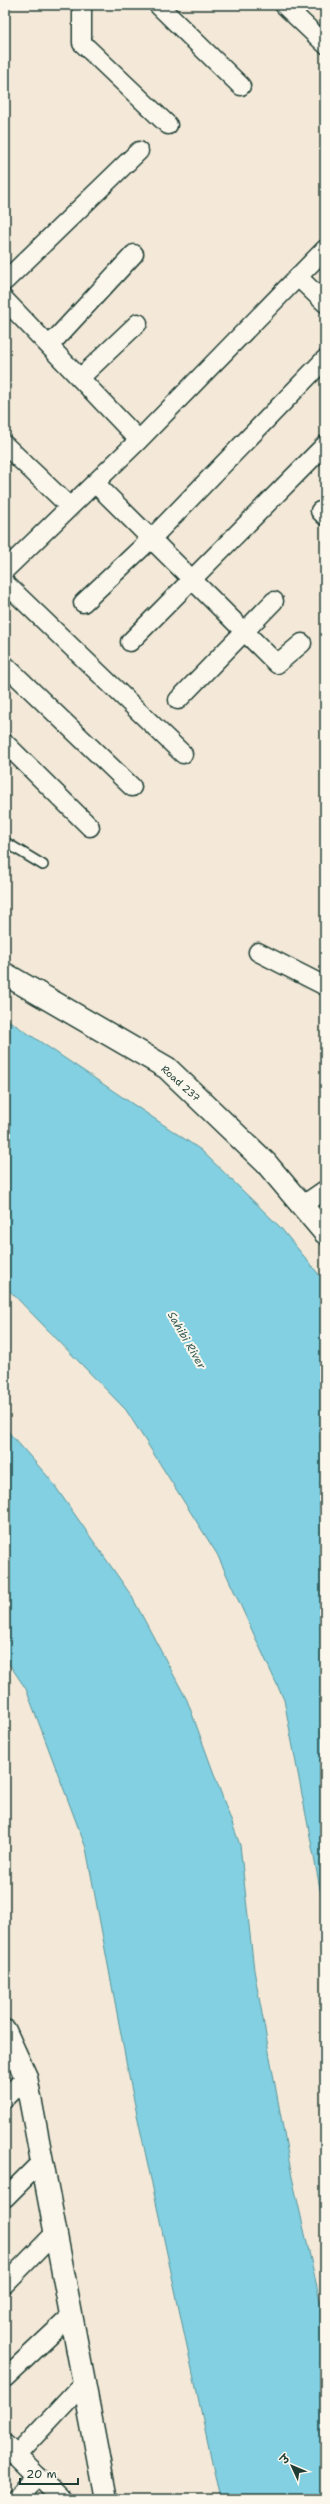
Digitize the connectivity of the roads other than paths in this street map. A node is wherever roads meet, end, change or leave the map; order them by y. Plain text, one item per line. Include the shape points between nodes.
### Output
1 (82, 5) edge
2 (158, 5) edge
3 (284, 5) edge
4 (325, 44) edge
5 (241, 86) dead end
6 (168, 125) dead end
7 (139, 151) dead end
8 (325, 249) edge
9 (134, 254) dead end
10 (298, 277) junction
11 (5, 281) edge
12 (5, 300) edge
13 (325, 303) edge
14 (138, 323) dead end
15 (49, 346) junction
16 (325, 359) edge
17 (80, 378) junction
18 (139, 440) junction
19 (325, 445) edge
20 (8, 453) edge
21 (95, 483) junction
22 (70, 507) junction
23 (151, 539) junction
24 (5, 570) edge
25 (191, 579) junction
26 (5, 583) edge
27 (274, 601) dead end
28 (83, 603) dead end
29 (244, 632) junction
30 (130, 642) dead end
31 (302, 643) dead end
32 (5, 665) edge
33 (178, 700) dead end
34 (5, 743) edge
35 (183, 754) dead end
36 (132, 787) dead end
37 (90, 827) dead end
38 (5, 842) edge
39 (43, 865) dead end
40 (258, 952) dead end
41 (5, 974) edge
42 (325, 986) edge
43 (325, 1190) edge
44 (303, 1205) junction
45 (325, 1233) edge
46 (5, 2031) edge
47 (26, 2077) junction
48 (5, 2098) edge
49 (42, 2161) junction
50 (5, 2198) edge
51 (56, 2232) junction
52 (5, 2284) edge
53 (72, 2315) junction
54 (5, 2378) edge
55 (84, 2383) junction
56 (11, 2450) edge
57 (38, 2476) junction
58 (15, 2499) edge
59 (62, 2499) edge
60 (106, 2499) edge

1 - 6 street via 82,43
2 - 5 street
3 - 4 street
7 - 11 street
8 - 10 street
9 - 15 street
10 - 13 street
10 - 18 street
12 - 15 street
14 - 17 street
15 - 17 street
16 - 23 street
17 - 18 street
18 - 21 street
19 - 25 street
20 - 22 street
21 - 22 street
21 - 23 street
22 - 24 street
23 - 25 street
23 - 28 street
25 - 29 street
25 - 30 street
26 - 35 street
27 - 29 street
29 - 31 street via 277,664
29 - 33 street
32 - 36 street
34 - 37 street
38 - 39 lane
40 - 42 street
41 - 44 street, Road 237 via 167,1068 266,1163
43 - 44 street
44 - 45 street, Road 237
46 - 47 street
47 - 48 street
47 - 49 street
49 - 50 street
49 - 51 street
51 - 52 street
51 - 53 street
53 - 54 street
53 - 55 street
55 - 56 street
55 - 60 street
56 - 57 street
57 - 58 street
57 - 59 street

